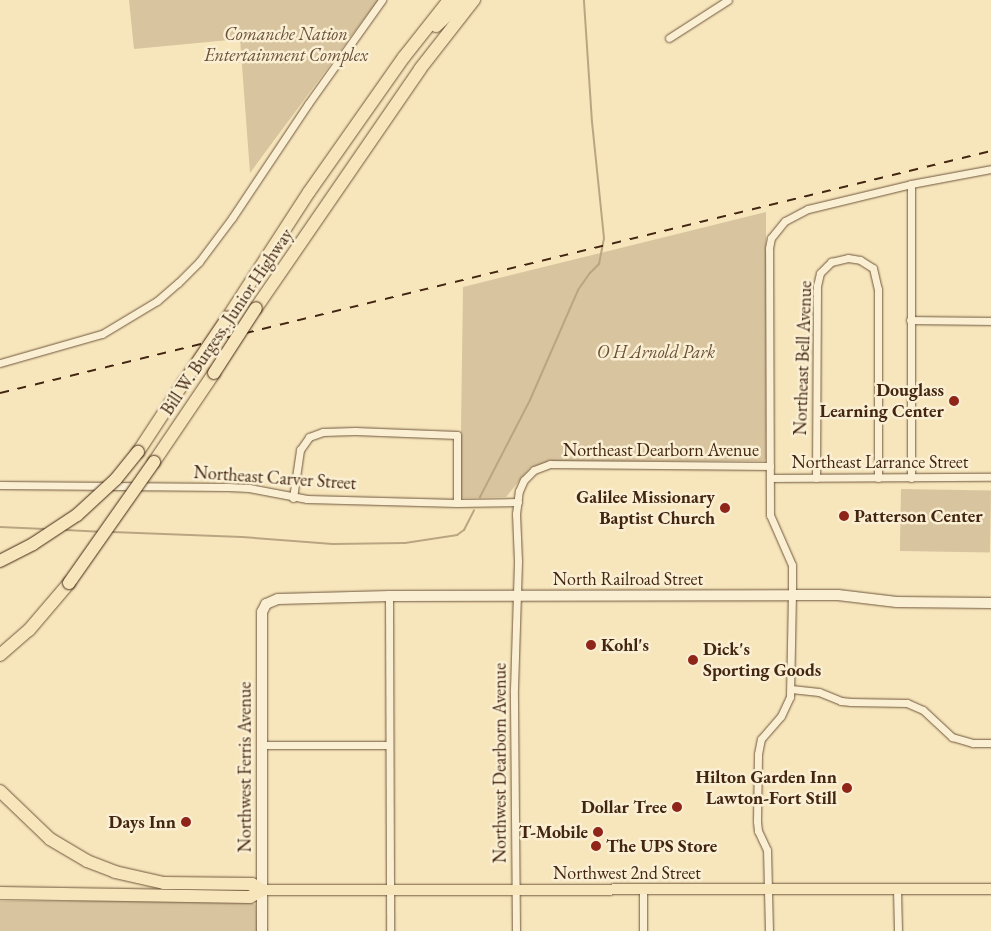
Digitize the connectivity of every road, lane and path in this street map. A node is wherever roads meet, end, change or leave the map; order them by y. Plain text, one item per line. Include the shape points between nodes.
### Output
1 (382, 0) edge
2 (449, 0) edge
3 (463, 0) edge
4 (474, 0) edge
5 (728, 0) edge
6 (669, 38) dead end
7 (404, 57) junction
8 (420, 69) junction
9 (991, 169) edge
10 (911, 184) junction
11 (910, 320) junction
12 (991, 321) edge
13 (0, 363) edge
14 (770, 466) junction
15 (991, 477) edge
16 (770, 478) junction
17 (816, 478) junction
18 (878, 478) junction
19 (911, 478) junction
20 (0, 485) edge
21 (293, 498) junction
22 (518, 502) junction
23 (457, 503) junction
24 (0, 561) edge
25 (792, 594) junction
26 (388, 596) junction
27 (516, 596) junction
28 (991, 603) edge
29 (266, 604) joint
30 (0, 655) edge
31 (791, 689) junction
32 (991, 743) edge
33 (262, 745) junction
34 (389, 745) junction
35 (0, 791) edge
36 (390, 889) junction
37 (516, 889) junction
38 (643, 889) junction
39 (769, 889) junction
40 (897, 889) junction
41 (991, 889) edge
42 (262, 890) junction
43 (0, 893) edge
44 (262, 931) edge
45 (390, 931) edge
46 (516, 931) edge
47 (643, 931) edge
48 (769, 931) edge
49 (898, 931) edge

1 - 13 street via 232,218 199,262 178,282 157,301 102,334
2 - 7 highway, Bill W. Burgess, Junior Highway
3 - 7 highway
3 - 8 highway
4 - 8 highway, Bill W. Burgess, Junior Highway
5 - 6 street
7 - 24 highway, Bill W. Burgess, Junior Highway, bridge via 309,192 138,452 116,479 77,515
8 - 30 highway, Bill W. Burgess, Junior Highway, bridge via 69,583 29,630
9 - 10 street
10 - 11 street
10 - 14 street via 808,209 785,221 771,238
11 - 12 street
11 - 19 street
14 - 16 street
14 - 22 street, Northeast Dearborn Avenue via 550,464 534,470 524,480
15 - 19 street, Northeast Larrance Street
16 - 17 street, Northeast Larrance Street
16 - 25 street via 770,515 792,564
17 - 18 street, Northeast Larrance Street
17 - 18 street, Northeast Bell Avenue via 817,286 820,273 831,262 848,258 860,260 873,268 878,289
18 - 19 street, Northeast Larrance Street
20 - 21 street, Northeast Carver Street via 228,487 249,488
21 - 23 street, Northeast Carver Street
21 - 23 street via 300,450 310,437 323,432 355,431 457,435
22 - 23 street, Northeast Carver Street
22 - 27 street, Northeast Dearborn Avenue
25 - 27 street, North Railroad Street
25 - 28 street, North Railroad Street via 897,602
25 - 31 street
26 - 27 street, North Railroad Street
26 - 29 street, North Railroad Street via 278,599
26 - 34 street
27 - 37 street, Northwest Dearborn Avenue
29 - 33 street, Northwest Ferris Avenue via 262,612
31 - 32 street via 819,692 840,701 908,703 924,710 952,737 973,743
31 - 39 street via 788,706 761,739 758,754 757,821 758,831 768,850
33 - 34 street
33 - 42 street, Northwest Ferris Avenue
34 - 36 street
35 - 42 highway via 50,839 86,861 114,872 164,883 252,884
36 - 37 main road, Northwest 2nd Street
36 - 42 main road, Northwest 2nd Street
36 - 45 street
37 - 38 main road, Northwest 2nd Street
37 - 46 street, Northwest Dearborn Avenue
38 - 39 main road, Northwest 2nd Street
38 - 47 street
39 - 40 main road, Northwest 2nd Street
39 - 48 street
40 - 41 main road, Northwest 2nd Street
40 - 49 street
42 - 43 highway via 250,897
42 - 44 street, Northwest Ferris Avenue

